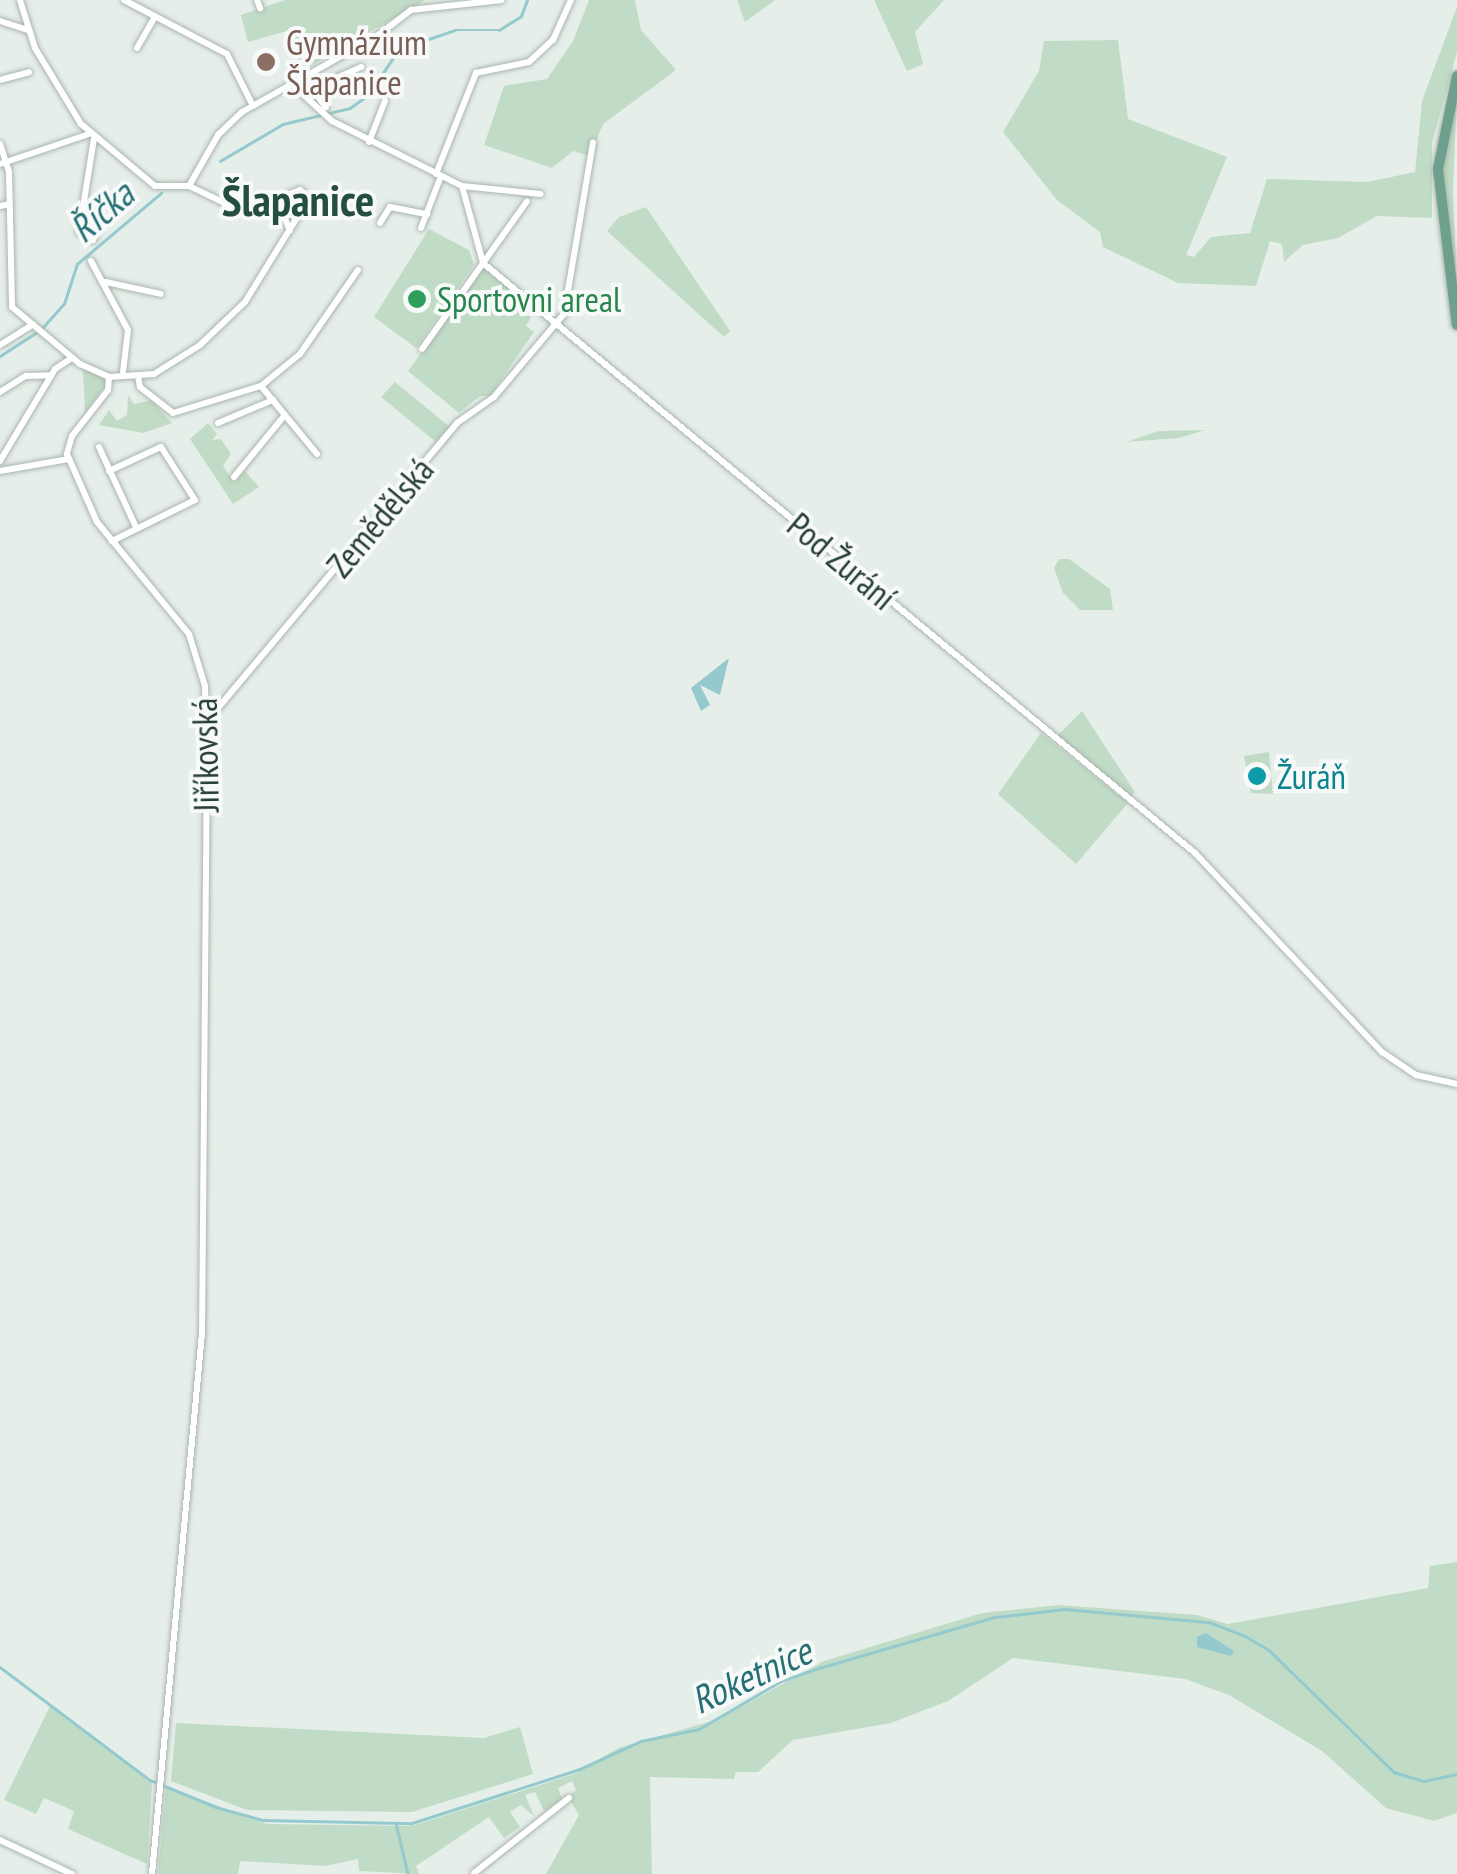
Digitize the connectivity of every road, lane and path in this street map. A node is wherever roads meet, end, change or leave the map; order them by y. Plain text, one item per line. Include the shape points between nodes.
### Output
1 (20, 0) edge
2 (124, 0) edge
3 (502, 0) edge
4 (571, 0) edge
5 (155, 17) junction
6 (0, 22) edge
7 (28, 30) junction
8 (137, 48) dead end
9 (361, 67) dead end
10 (29, 72) dead end
11 (1457, 76) edge
12 (303, 78) junction
13 (0, 80) edge
14 (293, 84) junction
15 (312, 89) junction
16 (385, 101) dead end
17 (253, 106) junction
18 (323, 110) junction
19 (92, 136) junction
20 (369, 142) junction
21 (593, 142) dead end
22 (0, 144) edge
23 (4, 163) edge
24 (438, 175) junction
25 (189, 186) junction
26 (462, 186) junction
27 (541, 194) dead end
28 (277, 200) junction
29 (527, 201) dead end
30 (10, 204) junction
31 (0, 206) edge
32 (428, 214) junction
33 (82, 220) dead end
34 (380, 223) dead end
35 (421, 228) dead end
36 (290, 232) junction
37 (91, 261) dead end
38 (483, 263) junction
39 (358, 270) dead end
40 (106, 282) junction
41 (161, 294) dead end
42 (554, 322) junction
43 (35, 325) junction
44 (1457, 325) edge
45 (54, 342) junction
46 (0, 345) edge
47 (422, 349) dead end
48 (73, 358) junction
49 (53, 372) junction
50 (124, 372) junction
51 (109, 376) junction
52 (138, 376) junction
53 (261, 386) junction
54 (0, 392) edge
55 (273, 400) junction
56 (284, 415) junction
57 (218, 423) dead end
58 (98, 446) dead end
59 (317, 454) dead end
60 (69, 459) junction
61 (0, 461) edge
62 (109, 471) junction
63 (0, 472) edge
64 (234, 477) dead end
65 (136, 528) junction
66 (112, 541) junction
67 (206, 710) junction
68 (1457, 1084) edge
69 (569, 1798) dead end
70 (0, 1840) edge
71 (72, 1874) edge
72 (152, 1874) edge
73 (473, 1874) edge
74 (487, 1874) edge

1 - 7 street
2 - 5 street
3 - 12 street via 410,10
4 - 24 street via 553,40 529,62 476,73
5 - 8 street
5 - 17 street via 227,54
6 - 7 street
7 - 19 street
9 - 15 street
10 - 13 street
11 - 44 main road via 1438,170
12 - 14 street
12 - 15 street
14 - 17 street
14 - 18 street
15 - 18 street
16 - 20 street
17 - 25 street via 218,135
18 - 20 street
19 - 23 street
19 - 25 street via 155,186
19 - 33 street
20 - 24 street
21 - 42 street, Zemědělská via 564,314
22 - 23 street
23 - 30 street
24 - 26 street
24 - 32 street
25 - 28 street via 233,207
26 - 27 street
26 - 38 street
28 - 36 street
28 - 36 street via 300,190 308,195
29 - 38 street
30 - 31 street
30 - 43 street via 12,308
32 - 34 street via 390,207
32 - 35 street
36 - 52 street via 236,312 200,344
37 - 40 street
38 - 42 street, Pod Žurání
38 - 47 street
39 - 53 street via 300,354
40 - 41 street
40 - 50 street via 128,330
42 - 67 street, Zemědělská via 494,396 457,423 218,708
42 - 68 street, Pod Žurání via 1195,853 1382,1052 1416,1075
43 - 45 street
43 - 46 street
45 - 48 street
45 - 49 street
48 - 49 street
48 - 51 street
49 - 54 street via 26,376
49 - 61 street
50 - 51 street
50 - 52 street
51 - 60 street via 108,390 68,444
52 - 53 street via 140,386 174,412
53 - 55 street
55 - 56 street
55 - 57 street
56 - 59 street
56 - 64 street
58 - 62 street
60 - 63 street
60 - 66 street, Jiříkovská via 89,509
62 - 65 street
62 - 65 street via 161,447 195,500
65 - 66 street
66 - 67 street, Jiříkovská via 189,634
67 - 72 street, Jiříkovská via 202,1332
69 - 73 street
70 - 71 street
73 - 74 street

